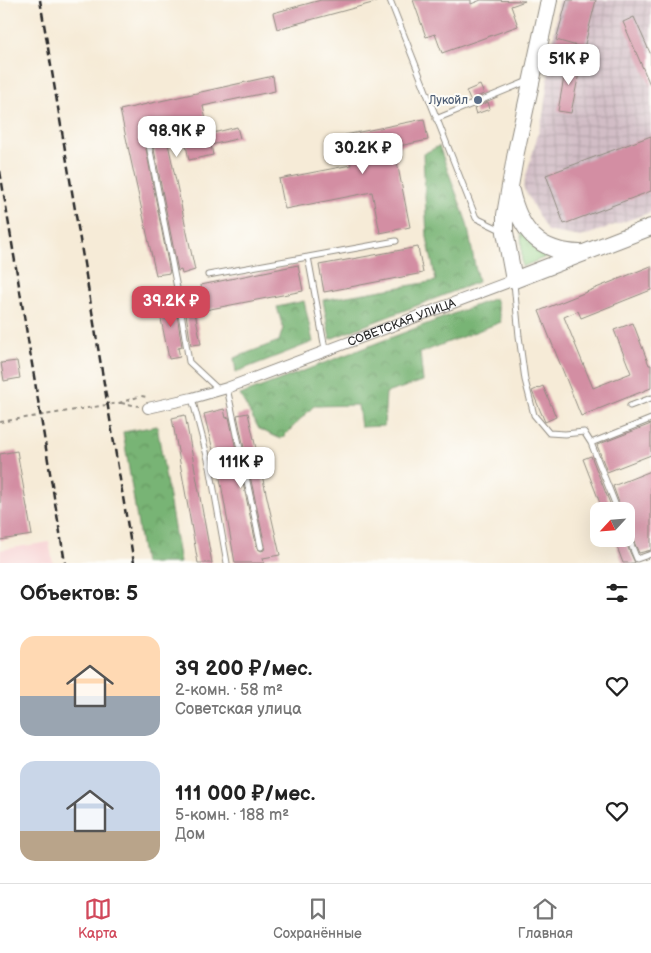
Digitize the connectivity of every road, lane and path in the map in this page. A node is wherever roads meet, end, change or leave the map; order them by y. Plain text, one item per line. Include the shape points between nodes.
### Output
1 (390, 0) edge
2 (549, 0) edge
3 (531, 80) junction
4 (436, 119) junction
5 (145, 125) dead end
6 (509, 186) junction
7 (651, 227) edge
8 (504, 232) junction
9 (396, 241) dead end
10 (583, 253) junction
11 (308, 257) junction
12 (208, 275) dead end
13 (514, 280) junction
14 (325, 350) junction
15 (223, 389) junction
16 (192, 398) junction
17 (651, 398) edge
18 (119, 403) junction
19 (149, 403) junction
20 (630, 406) dead end
21 (651, 419) edge
22 (0, 422) edge
23 (591, 443) junction
24 (614, 502) edge
25 (261, 547) dead end
26 (633, 548) edge
27 (651, 554) edge
28 (227, 563) edge

1 - 4 lane
2 - 3 main road
3 - 4 lane
3 - 6 main road
4 - 8 lane via 476,218
5 - 15 lane via 189,362
6 - 8 main road
6 - 10 main road via 521,222 534,238 563,253
7 - 10 main road, СОВЕТСКАЯ УЛИЦА
8 - 13 main road
9 - 11 lane
10 - 13 main road, СОВЕТСКАЯ УЛИЦА
11 - 12 lane
11 - 14 lane
13 - 14 street, СОВЕТСКАЯ УЛИЦА
13 - 23 lane via 524,372 534,415 549,433 584,432
14 - 15 street, СОВЕТСКАЯ УЛИЦА
15 - 16 street, СОВЕТСКАЯ УЛИЦА
15 - 25 lane
16 - 19 street, СОВЕТСКАЯ УЛИЦА
16 - 28 lane via 210,467
17 - 20 lane
18 - 19 path
18 - 19 path via 141,396
18 - 22 path
21 - 23 lane
23 - 24 lane
26 - 27 lane via 637,559

